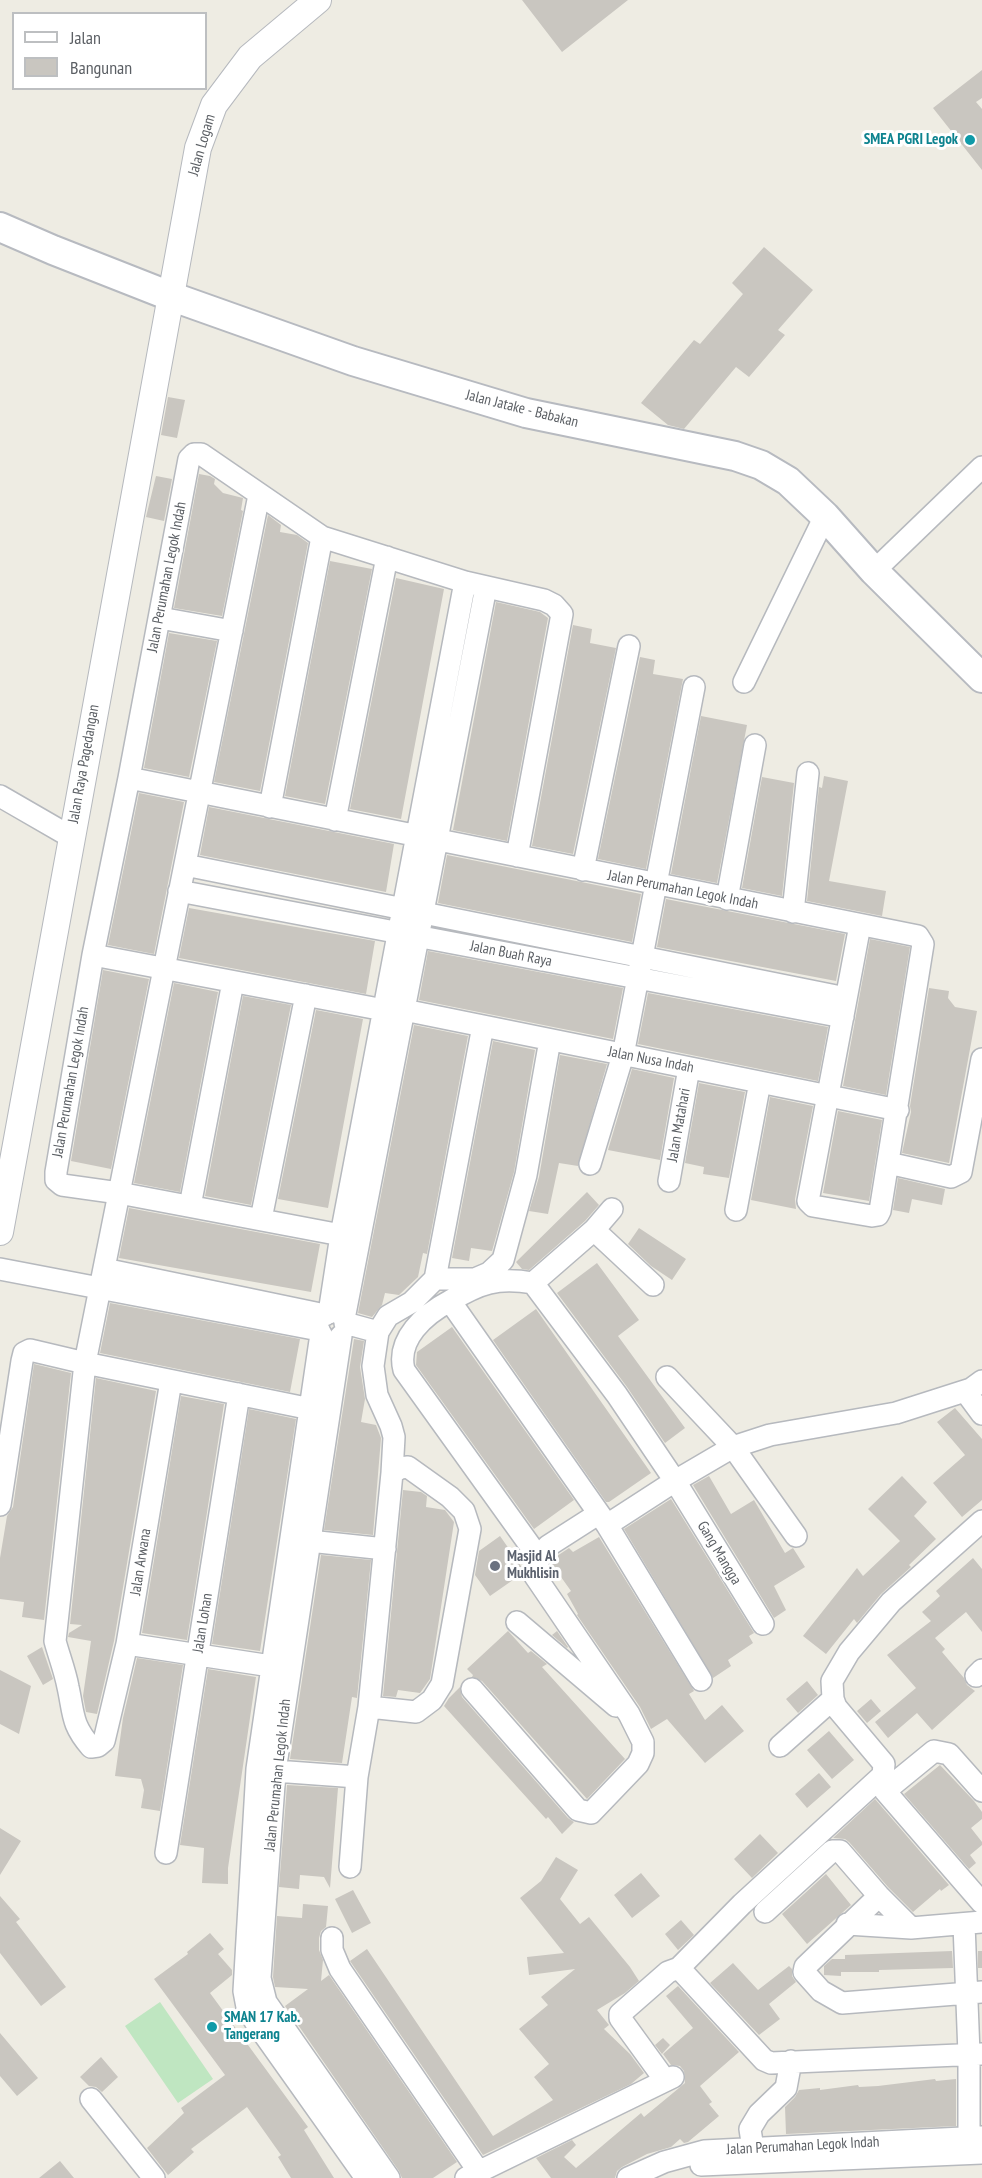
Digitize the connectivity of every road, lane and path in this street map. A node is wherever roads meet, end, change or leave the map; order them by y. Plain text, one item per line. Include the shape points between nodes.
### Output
1 (318, 0) edge
2 (0, 227) edge
3 (170, 296) junction
4 (982, 467) edge
5 (259, 495) junction
6 (825, 516) junction
7 (322, 537) junction
8 (387, 557) junction
9 (874, 571) junction
10 (465, 582) junction
11 (486, 587) junction
12 (159, 618) junction
13 (232, 631) junction
14 (629, 646) dead end
15 (982, 678) edge
16 (744, 682) dead end
17 (694, 687) dead end
18 (755, 745) dead end
19 (808, 773) dead end
20 (129, 778) junction
21 (199, 792) junction
22 (0, 796) edge
23 (270, 807) junction
24 (335, 820) junction
25 (71, 837) junction
26 (427, 838) junction
27 (517, 856) junction
28 (185, 865) junction
29 (583, 870) junction
30 (656, 884) junction
31 (179, 891) junction
32 (727, 899) junction
33 (413, 911) junction
34 (793, 912) junction
35 (860, 925) junction
36 (408, 935) junction
37 (93, 955) junction
38 (642, 957) junction
39 (164, 969) junction
40 (638, 978) junction
41 (233, 982) junction
42 (306, 995) junction
43 (844, 1008) junction
44 (394, 1010) junction
45 (483, 1026) junction
46 (550, 1040) junction
47 (623, 1055) junction
48 (982, 1059) edge
49 (689, 1068) junction
50 (760, 1082) junction
51 (828, 1096) junction
52 (898, 1110) junction
53 (888, 1163) junction
54 (590, 1164) dead end
55 (5, 1170) edge
56 (669, 1181) dead end
57 (119, 1192) junction
58 (190, 1206) junction
59 (612, 1209) dead end
60 (736, 1210) dead end
61 (261, 1220) junction
62 (594, 1230) junction
63 (0, 1232) edge
64 (341, 1234) junction
65 (0, 1269) edge
66 (102, 1279) junction
67 (435, 1280) junction
68 (533, 1283) junction
69 (653, 1285) dead end
70 (450, 1301) junction
71 (332, 1324) junction
72 (378, 1332) junction
73 (85, 1363) junction
74 (667, 1377) dead end
75 (171, 1381) junction
76 (973, 1386) edge
77 (239, 1394) junction
78 (311, 1409) junction
79 (982, 1414) edge
80 (733, 1447) junction
81 (392, 1473) junction
82 (675, 1481) junction
83 (0, 1505) edge
84 (603, 1520) junction
85 (982, 1521) edge
86 (796, 1536) dead end
87 (309, 1541) junction
88 (385, 1549) junction
89 (539, 1558) junction
90 (517, 1622) dead end
91 (762, 1624) dead end
92 (127, 1644) junction
93 (198, 1655) junction
94 (281, 1668) junction
95 (701, 1680) dead end
96 (472, 1689) dead end
97 (833, 1700) junction
98 (369, 1707) junction
99 (629, 1714) junction
100 (780, 1746) dead end
101 (275, 1772) junction
102 (357, 1777) junction
103 (982, 1791) edge
104 (166, 1853) dead end
105 (350, 1867) dead end
106 (879, 1896) junction
107 (982, 1903) edge
108 (765, 1912) dead end
109 (973, 1923) edge
110 (847, 1924) junction
111 (912, 1928) junction
112 (332, 1938) dead end
113 (679, 1968) junction
114 (974, 1992) edge
115 (975, 2054) edge
116 (791, 2061) junction
117 (91, 2099) dead end
118 (976, 2145) edge
119 (767, 2159) edge
120 (472, 2175) edge
121 (154, 2178) edge
122 (366, 2178) edge
123 (389, 2178) edge
124 (628, 2178) edge
125 (659, 2178) edge

1 - 3 street, Jalan Logam via 250,57 214,105 198,148
2 - 3 main road, Jalan Jatake - Babakan
3 - 6 main road, Jalan Jatake - Babakan via 353,361 526,413 753,462 788,481
3 - 25 street, Jalan Raya Pagedangan
4 - 9 street
5 - 7 street, Jalan Perumahan Legok Indah
5 - 12 street, Jalan Perumahan Legok Indah via 201,454 189,459
5 - 13 street
6 - 9 main road, Jalan Jatake - Babakan
6 - 16 street
7 - 8 street, Jalan Perumahan Legok Indah
7 - 23 street
8 - 10 street, Jalan Perumahan Legok Indah
8 - 24 street
9 - 15 main road, Jalan Jatake - Babakan
10 - 11 street, Jalan Perumahan Legok Indah
10 - 26 street, Jalan Perumahan Legok Indah
11 - 26 street, Jalan Perumahan Legok Indah
11 - 27 street, Jalan Perumahan Legok Indah via 544,600 562,614
12 - 13 street
12 - 20 street, Jalan Perumahan Legok Indah
13 - 21 street
14 - 29 street
17 - 30 street
18 - 32 street
19 - 34 street
20 - 21 street, Jalan Perumahan Legok Indah
20 - 37 street, Jalan Perumahan Legok Indah
21 - 23 street, Jalan Perumahan Legok Indah
21 - 28 street
22 - 25 street
23 - 24 street, Jalan Perumahan Legok Indah
24 - 26 street, Jalan Perumahan Legok Indah
25 - 55 street, Jalan Raya Pagedangan
26 - 27 street, Jalan Perumahan Legok Indah
26 - 33 street, Jalan Perumahan Legok Indah
27 - 29 street, Jalan Perumahan Legok Indah
28 - 31 street
28 - 33 street, Jalan Buah Raya
29 - 30 street, Jalan Perumahan Legok Indah
30 - 32 street, Jalan Perumahan Legok Indah
30 - 38 street
31 - 36 street, Jalan Buah Raya
31 - 39 street
32 - 34 street, Jalan Perumahan Legok Indah
33 - 36 street, Jalan Perumahan Legok Indah
33 - 38 street, Jalan Buah Raya
34 - 35 street, Jalan Perumahan Legok Indah
35 - 43 street
35 - 52 street, Jalan Perumahan Legok Indah via 915,934 923,944
36 - 40 street, Jalan Buah Raya
36 - 44 street, Jalan Perumahan Legok Indah
37 - 39 street
37 - 57 street, Jalan Perumahan Legok Indah via 56,1180 62,1185
38 - 40 street
38 - 43 street, Jalan Buah Raya
39 - 41 street
39 - 57 street
40 - 43 street, Jalan Buah Raya
40 - 47 street
41 - 42 street
41 - 58 street
42 - 44 street
42 - 61 street
43 - 51 street
44 - 45 street, Jalan Nusa Indah
44 - 64 street, Jalan Perumahan Legok Indah
44 - 71 street, Jalan Perumahan Legok Indah
45 - 46 street, Jalan Nusa Indah
45 - 67 street
46 - 47 street, Jalan Nusa Indah
46 - 67 street via 526,1175 503,1260 475,1279
47 - 49 street, Jalan Nusa Indah
47 - 54 street
48 - 53 street via 961,1172 951,1177
49 - 50 street, Jalan Nusa Indah
49 - 56 street, Jalan Matahari
50 - 51 street, Jalan Nusa Indah
50 - 60 street
51 - 52 street, Jalan Nusa Indah
51 - 53 street via 810,1204 878,1215
52 - 53 street
55 - 63 street, Jalan Raya Pagedangan
57 - 58 street, Jalan Perumahan Legok Indah
57 - 66 street
58 - 61 street, Jalan Perumahan Legok Indah
59 - 62 street
61 - 64 street, Jalan Perumahan Legok Indah
62 - 68 street
62 - 69 street
64 - 71 street, Jalan Perumahan Legok Indah
65 - 66 street
66 - 71 street
66 - 73 street
67 - 72 street via 412,1302 388,1316
68 - 70 street via 490,1281
68 - 82 street, Gang Mangga
70 - 84 street
70 - 89 street via 413,1329 402,1362 404,1370
71 - 72 street
71 - 78 street, Jalan Perumahan Legok Indah
71 - 87 street, Jalan Perumahan Legok Indah
72 - 81 street via 373,1366 377,1395 394,1437
73 - 75 street
73 - 83 street via 30,1350 24,1353
73 - 92 street, Jalan Arwana via 55,1641 74,1722 91,1747 104,1741
74 - 80 street
75 - 77 street
75 - 92 street, Jalan Arwana
76 - 79 street
76 - 80 street via 896,1413 770,1435
77 - 78 street
77 - 93 street, Jalan Lohan
78 - 94 street, Jalan Perumahan Legok Indah
80 - 82 street
80 - 86 street
81 - 88 street
81 - 98 street via 408,1467 450,1497 464,1511 470,1529 441,1684 432,1700 416,1712
82 - 84 street
82 - 91 street, Gang Mangga
84 - 89 street via 548,1546
84 - 95 street
85 - 97 street via 891,1602 869,1627 832,1681
87 - 88 street
87 - 94 street, Jalan Perumahan Legok Indah
88 - 98 street
89 - 99 street via 535,1576
90 - 99 street
92 - 93 street
93 - 94 street
93 - 104 street, Jalan Lohan
94 - 101 street, Jalan Perumahan Legok Indah
94 - 122 street, Jalan Perumahan Legok Indah via 257,1769 244,1991 256,2023
96 - 99 street via 585,1813 591,1813 638,1764 643,1753 643,1742
97 - 100 street
97 - 113 street via 884,1764 883,1775 742,1904
98 - 102 street
101 - 102 street
101 - 123 street, Jalan Perumahan Legok Indah via 260,1978 266,2002
102 - 105 street
103 - 107 street via 949,1754 934,1751 885,1791
106 - 108 street via 836,1850
106 - 110 street
106 - 111 street
109 - 111 street
109 - 114 street
110 - 111 street
110 - 114 street via 805,1967 804,1972 826,1995 842,2003
112 - 120 street via 340,1969
113 - 116 street via 764,2060
113 - 120 street via 668,1972 620,2014 669,2078
114 - 115 street
115 - 116 street
115 - 118 street
116 - 119 street via 786,2088 759,2114 750,2129
117 - 121 street
118 - 119 street, Jalan Perumahan Legok Indah
119 - 124 street, Jalan Perumahan Legok Indah via 696,2153
119 - 125 street, Jalan Perumahan Legok Indah via 698,2166

